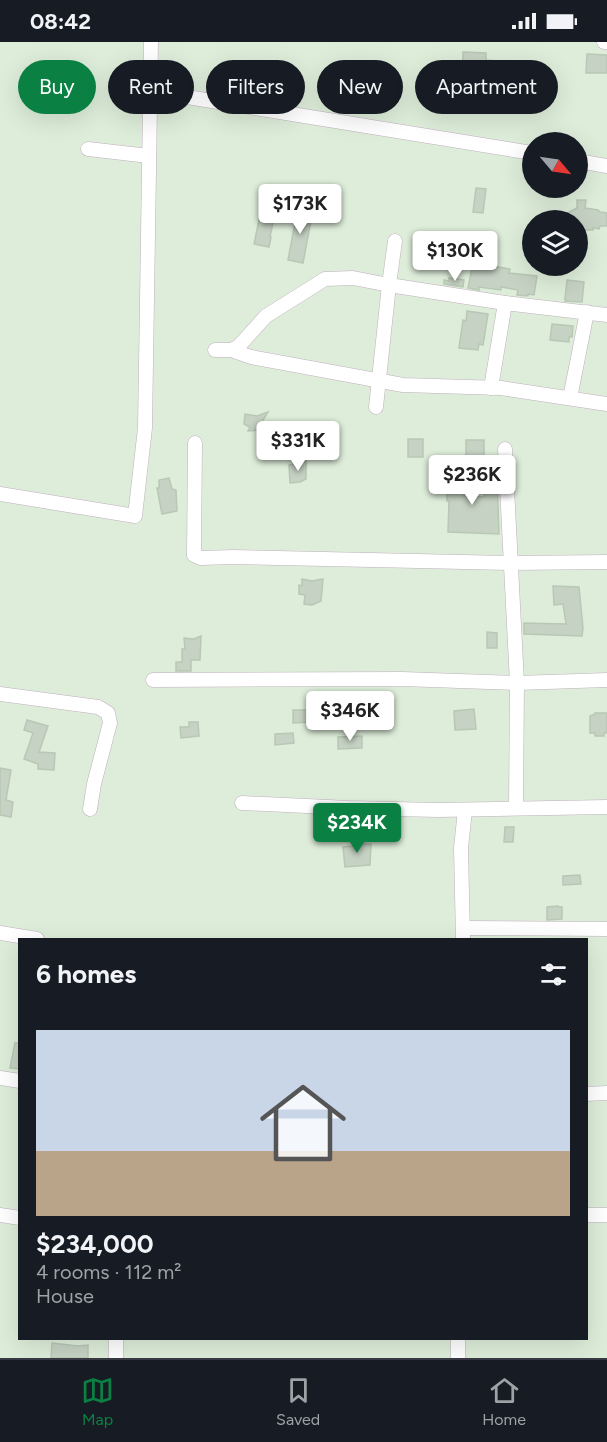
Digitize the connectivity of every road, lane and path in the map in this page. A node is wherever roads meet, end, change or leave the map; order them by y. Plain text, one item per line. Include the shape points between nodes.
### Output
1 (151, 42) edge
2 (151, 60) edge
3 (194, 98) edge
4 (150, 114) edge
5 (88, 149) dead end
6 (522, 151) edge
7 (149, 156) junction
8 (588, 163) edge
9 (607, 166) edge
10 (395, 241) dead end
11 (389, 285) junction
12 (504, 303) junction
13 (587, 312) junction
14 (607, 315) edge
15 (215, 350) dead end
16 (231, 350) junction
17 (379, 380) junction
18 (491, 388) junction
19 (570, 398) junction
20 (607, 404) edge
21 (376, 407) dead end
22 (195, 443) dead end
23 (504, 449) dead end
24 (0, 494) edge
25 (607, 562) edge
26 (511, 563) junction
27 (153, 680) dead end
28 (607, 680) edge
29 (517, 682) junction
30 (0, 694) edge
31 (242, 803) dead end
32 (607, 807) edge
33 (516, 808) junction
34 (90, 809) dead end
35 (465, 810) junction
36 (607, 929) edge
37 (0, 933) edge
38 (464, 934) edge
39 (31, 938) edge
40 (0, 1078) edge
41 (18, 1081) edge
42 (607, 1093) edge
43 (588, 1094) edge
44 (0, 1215) edge
45 (588, 1215) edge
46 (607, 1215) edge
47 (18, 1218) edge
48 (116, 1340) edge
49 (458, 1340) edge
50 (116, 1358) edge
51 (458, 1358) edge

1 - 2 street
3 - 6 street
4 - 7 street
5 - 7 street
7 - 24 street via 145,428 135,516
8 - 9 street
10 - 11 street
11 - 12 street
11 - 16 street via 353,278 325,279 266,316
11 - 17 street
12 - 13 street
12 - 18 street
13 - 14 street
13 - 19 street
15 - 16 street
16 - 17 street
17 - 18 street via 403,385
17 - 21 street
18 - 19 street
19 - 20 street
22 - 26 street via 194,555 201,558
23 - 26 street
25 - 26 street
26 - 29 street
27 - 29 street
28 - 29 street
29 - 33 street
30 - 34 street via 98,707 108,712 110,723
31 - 35 street
32 - 33 street
33 - 35 street
35 - 38 street via 461,848
36 - 38 street
37 - 39 street
40 - 41 street
42 - 43 street
44 - 47 street
45 - 46 street
48 - 50 street
49 - 51 street

